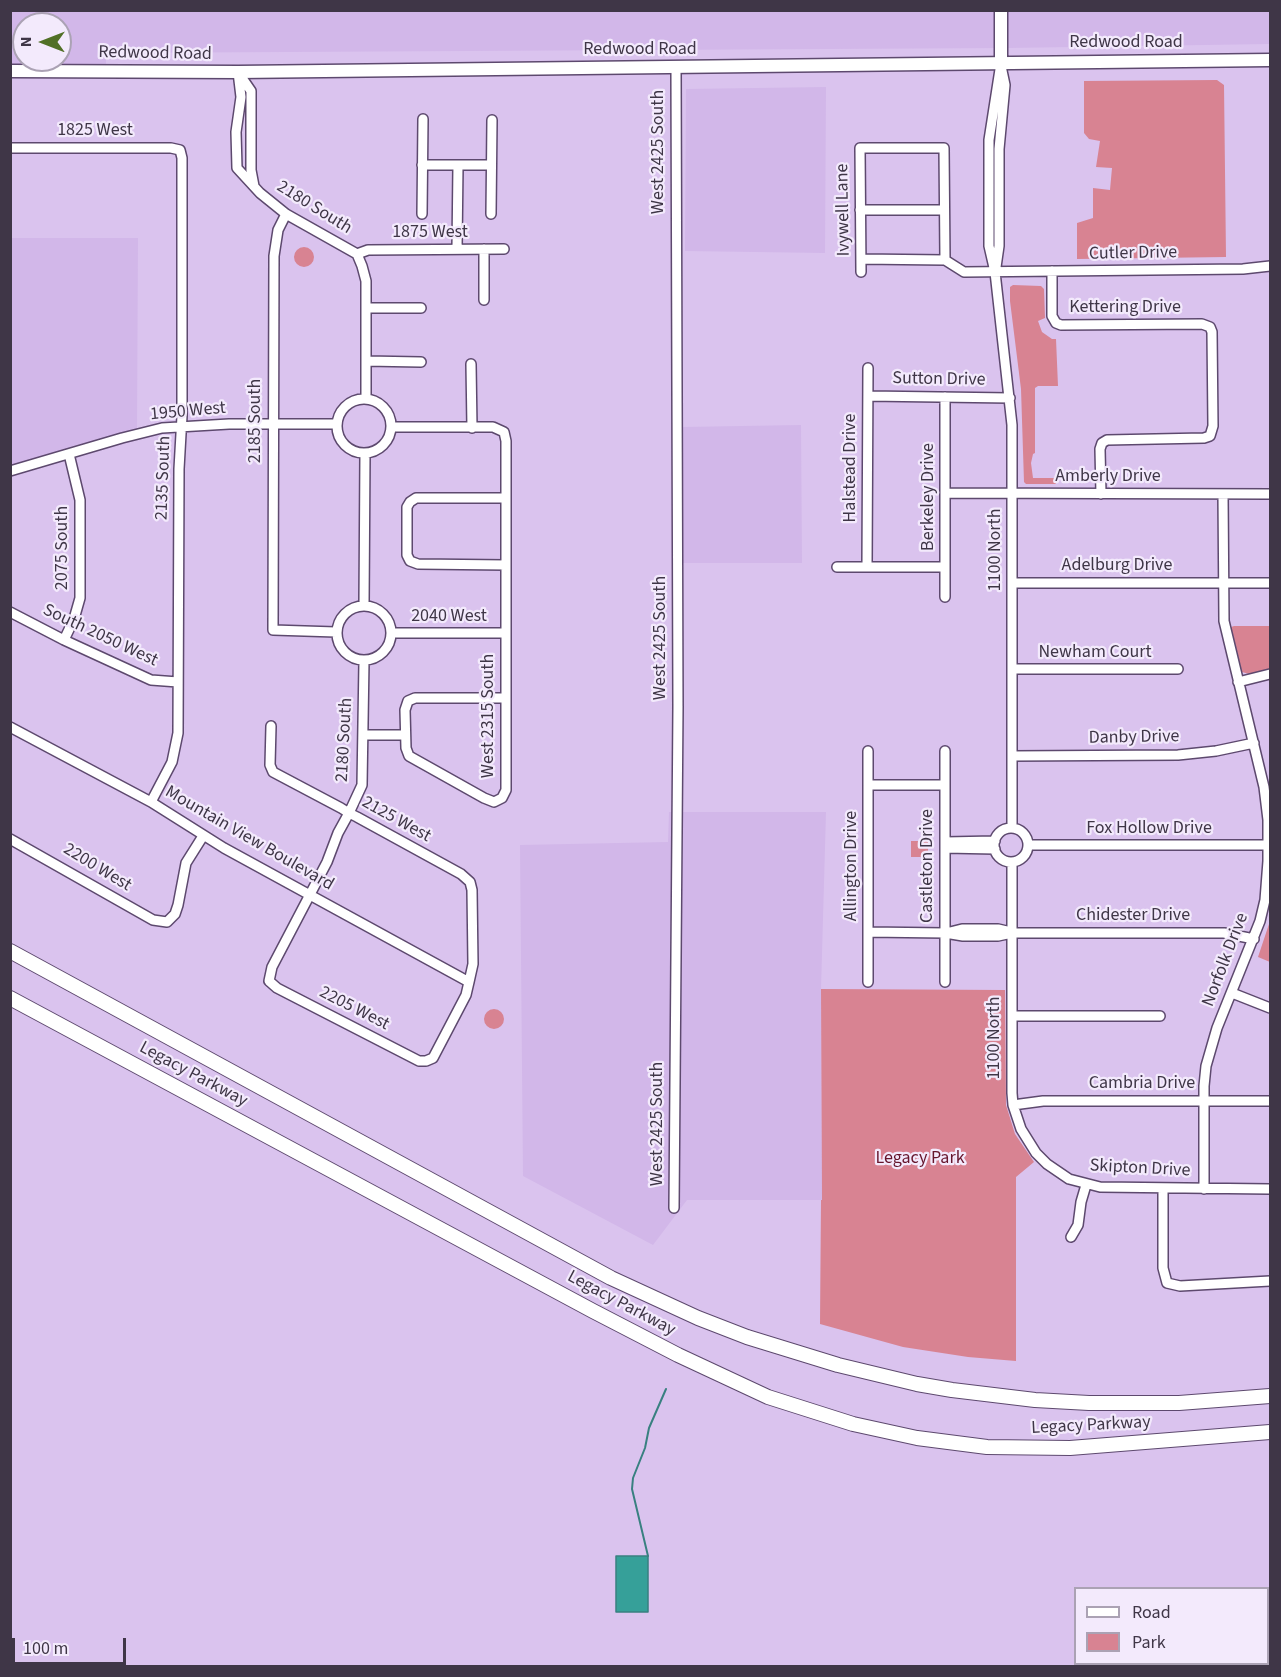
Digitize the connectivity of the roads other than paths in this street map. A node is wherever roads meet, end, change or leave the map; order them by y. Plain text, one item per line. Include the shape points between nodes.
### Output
1 (1001, 10) edge
2 (1270, 60) edge
3 (1001, 63) junction
4 (676, 68) junction
5 (10, 70) edge
6 (238, 72) junction
7 (423, 119) dead end
8 (492, 120) dead end
9 (10, 148) edge
10 (180, 150) joint
11 (422, 165) junction
12 (458, 165) junction
13 (491, 165) junction
14 (254, 186) junction
15 (860, 210) junction
16 (944, 210) junction
17 (286, 214) junction
18 (422, 214) dead end
19 (491, 214) dead end
20 (458, 249) junction
21 (483, 249) junction
22 (504, 249) dead end
23 (357, 254) junction
24 (861, 259) junction
25 (945, 260) junction
26 (1270, 266) edge
27 (1052, 271) junction
28 (861, 272) dead end
29 (995, 272) junction
30 (484, 300) dead end
31 (366, 308) junction
32 (421, 308) dead end
33 (366, 361) junction
34 (421, 362) dead end
35 (471, 364) dead end
36 (868, 368) dead end
37 (868, 396) junction
38 (945, 397) junction
39 (1010, 398) junction
40 (366, 399) junction
41 (273, 424) junction
42 (337, 424) junction
43 (182, 426) junction
44 (392, 427) junction
45 (472, 428) junction
46 (365, 453) junction
47 (69, 454) junction
48 (10, 471) edge
49 (945, 494) junction
50 (1012, 494) junction
51 (1101, 494) junction
52 (1223, 494) junction
53 (1270, 494) edge
54 (506, 498) junction
55 (506, 565) junction
56 (837, 567) dead end
57 (867, 567) junction
58 (945, 567) junction
59 (1012, 583) junction
60 (1222, 583) junction
61 (1270, 583) edge
62 (945, 597) dead end
63 (364, 605) junction
64 (10, 612) edge
65 (336, 632) junction
66 (392, 633) junction
67 (506, 633) junction
68 (64, 640) junction
69 (364, 661) junction
70 (1012, 669) junction
71 (1178, 669) dead end
72 (1270, 674) edge
73 (1238, 681) junction
74 (178, 682) junction
75 (506, 698) junction
76 (271, 726) dead end
77 (10, 727) edge
78 (363, 735) junction
79 (405, 735) junction
80 (1254, 743) junction
81 (868, 751) dead end
82 (945, 751) dead end
83 (1012, 756) junction
84 (868, 785) junction
85 (945, 785) junction
86 (151, 802) junction
87 (349, 813) junction
88 (1012, 828) junction
89 (203, 836) junction
90 (10, 838) edge
91 (945, 845) junction
92 (995, 845) junction
93 (1028, 845) junction
94 (1269, 845) edge
95 (1012, 862) junction
96 (310, 895) junction
97 (868, 932) junction
98 (945, 933) junction
99 (1012, 933) junction
100 (1254, 939) junction
101 (10, 951) edge
102 (269, 981) joint
103 (469, 982) junction
104 (868, 982) dead end
105 (945, 982) dead end
106 (1232, 993) junction
107 (10, 998) edge
108 (1270, 1008) edge
109 (1160, 1016) dead end
110 (1012, 1017) junction
111 (1203, 1101) junction
112 (1270, 1101) edge
113 (1013, 1106) junction
114 (1086, 1185) junction
115 (1204, 1188) junction
116 (1163, 1189) junction
117 (1270, 1189) edge
118 (674, 1208) dead end
119 (1071, 1237) dead end
120 (1270, 1281) edge
121 (1270, 1396) edge
122 (1270, 1432) edge

1 - 3 main road
2 - 3 main road, Redwood Road
3 - 4 main road, Redwood Road
3 - 29 street, 1100 North via 988,150 989,246
4 - 6 main road, Redwood Road
4 - 118 street, West 2425 South via 678,717
5 - 6 main road, Redwood Road
6 - 14 street, 2180 South via 251,91
6 - 14 street, 2180 South via 241,97 236,132 237,168
7 - 11 street
8 - 13 street
9 - 10 street, 1825 West
10 - 43 street, 2135 South
11 - 12 street
11 - 18 street
12 - 13 street
12 - 20 street
13 - 19 street
14 - 17 street, 2180 South
15 - 16 street
15 - 16 street, Ivywell Lane via 860,148 944,148
15 - 24 street, Ivywell Lane
16 - 25 street
17 - 23 street, 2180 South
17 - 41 street, 2185 South via 278,230 274,256
20 - 21 street, 1875 West
20 - 23 street, 1875 West via 368,250
21 - 22 street, 1875 West
21 - 30 street
23 - 31 street, 2180 South via 366,281
24 - 25 street
24 - 28 street, Ivywell Lane
25 - 29 street, Cutler Drive via 964,272
26 - 27 street, Cutler Drive
27 - 29 street, Cutler Drive
27 - 51 street, Kettering Drive via 1053,316 1061,325 1202,324 1210,327 1213,335 1210,436 1107,440 1100,449
29 - 39 street, 1100 North
31 - 32 street
31 - 33 street, 2180 South
33 - 34 street
33 - 40 street, 2180 South
35 - 45 street
36 - 37 street, Halstead Drive
37 - 38 street, Sutton Drive
37 - 57 street, Halstead Drive
38 - 39 street, Sutton Drive
38 - 49 street, Berkeley Drive
39 - 50 street, 1100 North
40 - 42 street via 346,406
40 - 44 street via 384,408
41 - 42 street, 1950 West
41 - 43 street, 1950 West
41 - 65 street, 2185 South via 273,630
42 - 46 street via 348,448
43 - 47 street, 1950 West via 144,432
43 - 74 street, 2135 South
44 - 45 street
44 - 46 street via 384,446
45 - 54 street, West 2315 South via 497,428 504,432
46 - 63 street
47 - 48 street, 1950 West
47 - 68 street, 2075 South via 80,500 80,598
49 - 50 street, Amberly Drive
49 - 58 street, Berkeley Drive
50 - 51 street, Amberly Drive
50 - 59 street, 1100 North
51 - 52 street, Amberly Drive
52 - 53 street, Amberly Drive
52 - 60 street, Norfolk Drive
54 - 55 street, West 2315 South
54 - 55 street via 416,498 406,507 406,555 410,561
55 - 67 street, West 2315 South
56 - 57 street
57 - 58 street
58 - 62 street, Berkeley Drive
59 - 60 street, Adelburg Drive
59 - 70 street, 1100 North
60 - 61 street, Adelburg Drive
60 - 73 street, Norfolk Drive via 1224,621
63 - 65 street via 344,614
63 - 66 street via 384,614
64 - 68 street, South 2050 West
65 - 69 street via 345,653
66 - 67 street, 2040 West
66 - 69 street via 383,652
67 - 75 street, West 2315 South
68 - 74 street, South 2050 West via 151,680
69 - 78 street, 2180 South
70 - 71 street, Newham Court
70 - 83 street, 1100 North
72 - 73 street
73 - 80 street, Norfolk Drive
74 - 86 street, 2135 South via 177,748
75 - 79 street via 415,698 408,701 405,711
75 - 79 street, West 2315 South via 506,790 495,802 409,756
76 - 87 street, 2125 West via 273,772
77 - 86 street, Mountain View Boulevard
78 - 79 street
78 - 87 street, 2180 South via 362,785
80 - 83 street, Danby Drive via 1167,756
80 - 94 street, Norfolk Drive via 1266,799
81 - 84 street, Allington Drive
82 - 85 street, Castleton Drive
83 - 88 street, 1100 North
84 - 85 street
84 - 97 street, Allington Drive
85 - 91 street, Castleton Drive
86 - 89 street, Mountain View Boulevard
87 - 96 street, 2180 South
87 - 103 street, 2125 West via 470,882 473,964
88 - 92 street via 1000,833
88 - 93 street via 1024,834
89 - 90 street, 2200 West via 186,863 178,905 167,922 153,920
89 - 96 street, Mountain View Boulevard
91 - 92 street
91 - 98 street, Castleton Drive
92 - 95 street via 1001,858
93 - 94 street, Fox Hollow Drive
93 - 95 street via 1023,857
94 - 100 street, Norfolk Drive via 1265,900
95 - 99 street, 1100 North
96 - 102 street, 2180 South via 272,967
96 - 103 street, Mountain View Boulevard
97 - 98 street, Chidester Drive
97 - 104 street, Allington Drive
98 - 99 street, Chidester Drive
98 - 105 street, Castleton Drive
99 - 100 street, Chidester Drive via 1224,933
99 - 110 street, 1100 North
100 - 106 street, Norfolk Drive
101 - 121 highway, Legacy Parkway via 611,1278 747,1337 917,1384 1035,1400 1179,1403
102 - 103 street, 2205 West via 419,1061 433,1058
106 - 108 street
106 - 111 street, Norfolk Drive via 1209,1053
107 - 122 highway, Legacy Parkway via 583,1305 768,1397 853,1424 916,1438 987,1447 1070,1448
109 - 110 street
110 - 113 street, 1100 North
111 - 112 street, Cambria Drive
111 - 113 street, Cambria Drive via 1043,1101
111 - 115 street, Norfolk Drive
113 - 114 street, Skipton Drive via 1036,1153 1054,1170
114 - 116 street, Skipton Drive
114 - 119 street via 1078,1225
115 - 116 street, Skipton Drive
115 - 117 street, Skipton Drive
116 - 120 street via 1163,1268 1167,1283 1180,1286

